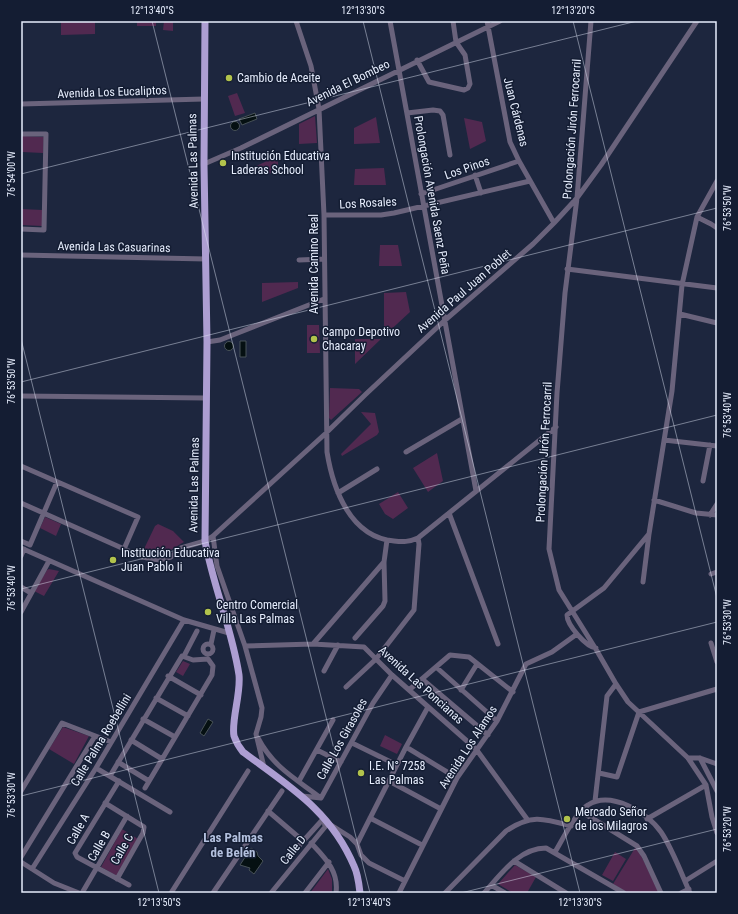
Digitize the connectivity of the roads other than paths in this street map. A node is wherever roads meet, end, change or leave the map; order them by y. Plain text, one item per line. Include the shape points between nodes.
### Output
1 (205, 21) edge
2 (296, 21) edge
3 (390, 21) edge
4 (453, 21) edge
5 (487, 21) edge
6 (500, 21) edge
7 (591, 21) edge
8 (697, 21) edge
9 (487, 28) junction
10 (456, 42) junction
11 (417, 60) junction
12 (398, 69) junction
13 (204, 99) junction
14 (21, 104) edge
15 (319, 109) junction
16 (407, 114) junction
17 (21, 134) edge
18 (450, 155) dead end
19 (519, 161) junction
20 (204, 164) junction
21 (475, 175) junction
22 (530, 181) junction
23 (717, 181) edge
24 (481, 193) junction
25 (421, 194) junction
26 (577, 198) junction
27 (423, 207) junction
28 (565, 211) junction
29 (324, 215) junction
30 (574, 217) junction
31 (697, 217) junction
32 (554, 223) junction
33 (717, 228) edge
34 (21, 229) edge
35 (21, 255) edge
36 (206, 259) junction
37 (324, 259) junction
38 (299, 260) dead end
39 (567, 269) junction
40 (682, 285) junction
41 (717, 288) edge
42 (324, 299) junction
43 (680, 314) junction
44 (444, 321) junction
45 (717, 323) edge
46 (207, 342) junction
47 (21, 396) edge
48 (206, 398) junction
49 (462, 419) junction
50 (556, 427) junction
51 (326, 434) junction
52 (664, 440) junction
53 (710, 445) junction
54 (717, 446) edge
55 (406, 452) dead end
56 (21, 466) edge
57 (377, 469) dead end
58 (703, 481) dead end
59 (57, 482) junction
60 (476, 491) junction
61 (338, 493) junction
62 (654, 500) junction
63 (21, 503) edge
64 (717, 504) edge
65 (449, 513) junction
66 (44, 514) junction
67 (710, 515) junction
68 (717, 515) edge
69 (649, 534) junction
70 (213, 536) junction
71 (418, 538) junction
72 (387, 540) junction
73 (21, 541) edge
74 (205, 541) junction
75 (23, 549) edge
76 (124, 549) junction
77 (21, 556) edge
78 (48, 561) junction
79 (384, 562) junction
80 (717, 572) edge
81 (711, 574) dead end
82 (643, 582) dead end
83 (21, 587) edge
84 (31, 593) junction
85 (572, 610) junction
86 (21, 612) edge
87 (234, 615) junction
88 (226, 618) junction
89 (184, 620) junction
90 (214, 630) junction
91 (197, 631) dead end
92 (229, 633) junction
93 (577, 634) junction
94 (355, 638) dead end
95 (711, 643) dead end
96 (313, 644) junction
97 (498, 644) dead end
98 (338, 645) junction
99 (245, 646) junction
100 (596, 648) junction
101 (184, 656) junction
102 (207, 656) junction
103 (376, 659) junction
104 (717, 662) edge
105 (477, 664) junction
106 (436, 667) junction
107 (324, 671) dead end
108 (392, 675) junction
109 (168, 676) junction
110 (422, 679) junction
111 (616, 684) junction
112 (346, 687) dead end
113 (717, 689) edge
114 (408, 690) junction
115 (461, 690) junction
116 (513, 692) junction
117 (201, 695) junction
118 (156, 698) junction
119 (428, 707) junction
120 (639, 712) junction
121 (188, 716) junction
122 (143, 719) junction
123 (333, 720) dead end
124 (497, 721) junction
125 (256, 734) junction
126 (488, 735) junction
127 (94, 736) junction
128 (175, 737) junction
129 (131, 740) junction
130 (111, 742) junction
131 (352, 743) junction
132 (406, 746) junction
133 (476, 749) junction
134 (317, 750) junction
135 (688, 758) junction
136 (700, 758) junction
137 (162, 759) junction
138 (118, 762) junction
139 (341, 762) junction
140 (717, 764) edge
141 (397, 765) junction
142 (96, 768) junction
143 (264, 768) junction
144 (248, 771) dead end
145 (287, 772) junction
146 (271, 773) junction
147 (599, 773) junction
148 (110, 776) junction
149 (457, 778) junction
150 (118, 781) junction
151 (149, 781) junction
152 (299, 781) junction
153 (389, 781) junction
154 (706, 785) junction
155 (145, 788) dead end
156 (21, 791) edge
157 (282, 791) dead end
158 (717, 791) edge
159 (302, 796) junction
160 (321, 798) junction
161 (594, 801) junction
162 (105, 803) junction
163 (441, 809) junction
164 (170, 812) dead end
165 (268, 812) junction
166 (582, 812) junction
167 (127, 816) junction
168 (324, 818) junction
169 (370, 818) junction
170 (527, 819) junction
171 (647, 819) junction
172 (331, 825) junction
173 (571, 826) junction
174 (717, 832) edge
175 (303, 841) junction
176 (311, 843) junction
177 (357, 844) junction
178 (422, 845) junction
179 (555, 852) junction
180 (21, 857) edge
181 (287, 859) dead end
182 (514, 861) junction
183 (717, 861) edge
184 (21, 862) edge
185 (329, 862) junction
186 (98, 868) junction
187 (32, 869) junction
188 (117, 879) junction
189 (405, 881) junction
190 (685, 881) junction
191 (88, 885) junction
192 (129, 885) dead end
193 (491, 885) junction
194 (689, 891) edge
195 (80, 893) edge
196 (85, 893) edge
197 (171, 893) edge
198 (214, 893) edge
199 (272, 893) edge
200 (305, 893) edge
201 (336, 893) edge
202 (360, 893) edge
203 (399, 893) edge
204 (445, 893) edge
205 (484, 893) edge
206 (505, 893) edge
207 (566, 893) edge
208 (624, 893) edge
209 (661, 893) edge
210 (681, 893) edge

1 - 13 main road, Avenida Las Palmas
2 - 15 street, Avenida Camino Real via 310,66
3 - 12 street, Prolongación Avenida Saenz Peña
4 - 10 street
5 - 9 street, Juan Cárdenas
6 - 9 street, Avenida El Bombeo
7 - 26 street, Prolongación Jirón Ferrocarril
8 - 26 street, Avenida Paul Juan Poblet
9 - 10 street, Avenida El Bombeo
9 - 19 street, Juan Cárdenas via 510,142
10 - 11 street, Avenida El Bombeo
10 - 11 street via 464,55 470,86 467,89 429,82
11 - 12 street, Avenida El Bombeo
12 - 15 street, Avenida El Bombeo
12 - 16 street, Prolongación Avenida Saenz Peña
13 - 14 street, Avenida Los Eucaliptos
13 - 20 main road, Avenida Las Palmas
15 - 20 street, Avenida El Bombeo
15 - 29 street, Avenida Camino Real
16 - 18 street via 433,110 440,112 443,115
16 - 25 street, Prolongación Avenida Saenz Peña
17 - 34 street via 46,134 44,230
19 - 21 street, Los Pinos
19 - 22 street, Juan Cárdenas
20 - 36 main road, Avenida Las Palmas
21 - 24 street
21 - 25 street, Los Pinos
22 - 24 street, Los Rosales
22 - 32 street, Juan Cárdenas
23 - 31 street
24 - 27 street, Los Rosales
25 - 27 street, Prolongación Avenida Saenz Peña
26 - 28 street, Avenida Paul Juan Poblet
26 - 30 street, Prolongación Jirón Ferrocarril
27 - 29 street, Los Rosales via 381,215
27 - 44 street, Prolongación Avenida Saenz Peña
28 - 30 street via 569,211
28 - 32 street, Avenida Paul Juan Poblet
29 - 37 street, Avenida Camino Real
30 - 39 street, Prolongación Jirón Ferrocarril
31 - 33 street
31 - 40 street
32 - 44 street, Avenida Paul Juan Poblet
35 - 36 street, Avenida Las Casuarinas
36 - 46 main road, Avenida Las Palmas
37 - 38 street
37 - 42 street, Avenida Camino Real
39 - 40 street
39 - 50 street, Prolongación Jirón Ferrocarril
40 - 41 street
40 - 43 street
42 - 46 street via 226,338
42 - 51 street, Avenida Camino Real
43 - 45 street
43 - 52 street
44 - 49 street, Prolongación Avenida Saenz Peña
44 - 51 street, Avenida Paul Juan Poblet
46 - 48 main road, Avenida Las Palmas
47 - 48 street
48 - 74 main road, Avenida Las Palmas
49 - 55 street
49 - 60 street, Prolongación Avenida Saenz Peña
50 - 60 street, Avenida Camino Real
50 - 85 street, Prolongación Jirón Ferrocarril via 549,544 559,590
51 - 61 street, Avenida Camino Real via 330,468
51 - 70 street, Avenida Paul Juan Poblet
52 - 53 street
52 - 62 street
53 - 54 street
53 - 58 street
56 - 59 street
57 - 61 street
59 - 66 street
59 - 76 street via 138,517
60 - 65 street, Avenida Camino Real
61 - 72 street, Avenida Camino Real via 361,528 370,535
62 - 67 street
62 - 69 street
63 - 66 street, Avenida Paul Juan Poblet
64 - 67 street
65 - 71 street, Avenida Camino Real
65 - 97 street
66 - 73 street via 30,545
66 - 76 street, Avenida Paul Juan Poblet
67 - 68 street
69 - 82 street
69 - 85 street via 604,588
70 - 74 street, Avenida Paul Juan Poblet
70 - 87 street via 217,566
71 - 72 street, Avenida Camino Real via 409,542
71 - 103 street via 414,610
72 - 79 street
74 - 76 street, Avenida Paul Juan Poblet via 181,548 171,557 159,560
74 - 88 main road, Avenida Las Palmas
75 - 77 street
75 - 78 street
78 - 84 street
78 - 89 street
79 - 94 street via 385,601
79 - 96 street
80 - 81 street
83 - 84 street
84 - 86 street
85 - 93 street via 567,619
85 - 100 street, Prolongación Jirón Ferrocarril
87 - 88 street
87 - 99 street
88 - 92 main road, Avenida Las Palmas
89 - 90 street
89 - 130 street, Calle Palma Roebellini
90 - 92 street
90 - 102 street via 211,644 204,647
91 - 101 street
92 - 143 main road, Avenida Las Palmas via 239,690 234,735 243,752
93 - 100 street via 589,646
93 - 116 street, Avenida Los Alamos via 552,652 526,664
95 - 104 street
96 - 98 street, Avenida Las Poncianas
96 - 99 street, Avenida Las Poncianas
98 - 103 street, Avenida Las Poncianas via 364,647
98 - 107 street
99 - 125 street via 262,711
100 - 111 street, Prolongación Jirón Ferrocarril
101 - 102 street via 192,660
101 - 109 street
102 - 117 street via 213,666 212,675
103 - 108 street, Avenida Las Poncianas
103 - 112 street
105 - 106 street via 469,657 450,655
105 - 115 street
105 - 116 street
106 - 110 street
106 - 115 street
108 - 114 street, Avenida Las Poncianas
108 - 131 street, Calle Los Girasoles
109 - 117 street
109 - 118 street
110 - 114 street
110 - 126 street
111 - 120 street, Prolongación Jirón Ferrocarril via 628,702
111 - 147 street via 607,696
113 - 120 street
114 - 119 street, Avenida Las Poncianas
115 - 124 street
116 - 124 street, Avenida Los Alamos
117 - 121 street
118 - 121 street
118 - 122 street
119 - 132 street
119 - 133 street, Avenida Las Poncianas
120 - 135 street, Prolongación Jirón Ferrocarril
120 - 147 street via 617,776
121 - 128 street
122 - 128 street
122 - 129 street
123 - 134 street
124 - 126 street, Avenida Los Alamos
125 - 143 street
125 - 145 street via 276,765
126 - 133 street, Avenida Los Alamos
127 - 130 street
127 - 156 street via 62,723
127 - 180 street
128 - 137 street
129 - 137 street
129 - 138 street
130 - 142 street, Calle Palma Roebellini
131 - 139 street, Calle Los Girasoles
131 - 141 street
132 - 141 street
132 - 149 street
133 - 149 street, Avenida Los Alamos
133 - 170 street, Avenida Las Poncianas
134 - 139 street
134 - 152 street
135 - 136 street
135 - 154 street, Prolongación Jirón Ferrocarril
136 - 140 street
136 - 158 street
137 - 151 street
138 - 148 street
138 - 151 street
139 - 160 street, Calle Los Girasoles
141 - 153 street
142 - 148 street
142 - 187 street, Calle Palma Roebellini
143 - 146 main road, Avenida Las Palmas
144 - 197 street
145 - 146 street
145 - 152 street
146 - 159 main road, Avenida Las Palmas
147 - 161 street
148 - 150 street
149 - 163 street, Avenida Los Alamos
150 - 162 street, Calle A
150 - 164 street
151 - 155 street
152 - 160 street
153 - 163 street
153 - 169 street
154 - 171 street
154 - 174 street, Prolongación Jirón Ferrocarril
157 - 165 street
159 - 160 street, Calle Los Girasoles
159 - 168 main road, Avenida Las Palmas
161 - 166 street
161 - 171 street via 612,800 627,805
162 - 167 street, Calle C
162 - 186 street, Calle A via 75,852 77,856
163 - 178 street, Avenida Los Alamos
165 - 175 street
165 - 198 street
166 - 173 street
166 - 209 street via 636,846 644,856
167 - 186 street, Calle B
167 - 188 street, Calle C via 144,829
168 - 172 main road, Avenida Las Palmas
168 - 175 street
168 - 176 street, Calle D via 325,827
169 - 177 street
169 - 178 street
170 - 173 street via 547,820
170 - 204 street via 506,831
171 - 190 street via 662,833
172 - 177 street via 344,832
172 - 202 main road, Avenida Las Palmas via 342,840 355,868
173 - 179 street
175 - 181 street
176 - 185 street
176 - 199 street, Calle D
177 - 189 street via 361,855 370,863
178 - 189 street, Avenida Los Alamos
179 - 182 street via 546,848 534,848
179 - 208 street
182 - 193 street
182 - 207 street
183 - 190 street
184 - 187 street
185 - 200 street
185 - 201 street via 335,874
186 - 188 street, Calle A
186 - 191 street, Calle B
187 - 195 street via 54,883
188 - 192 street, Calle A
189 - 203 street, Avenida Los Alamos
190 - 194 street
191 - 195 street, Calle B
191 - 196 street, Calle B
193 - 205 street
193 - 206 street
194 - 210 street

